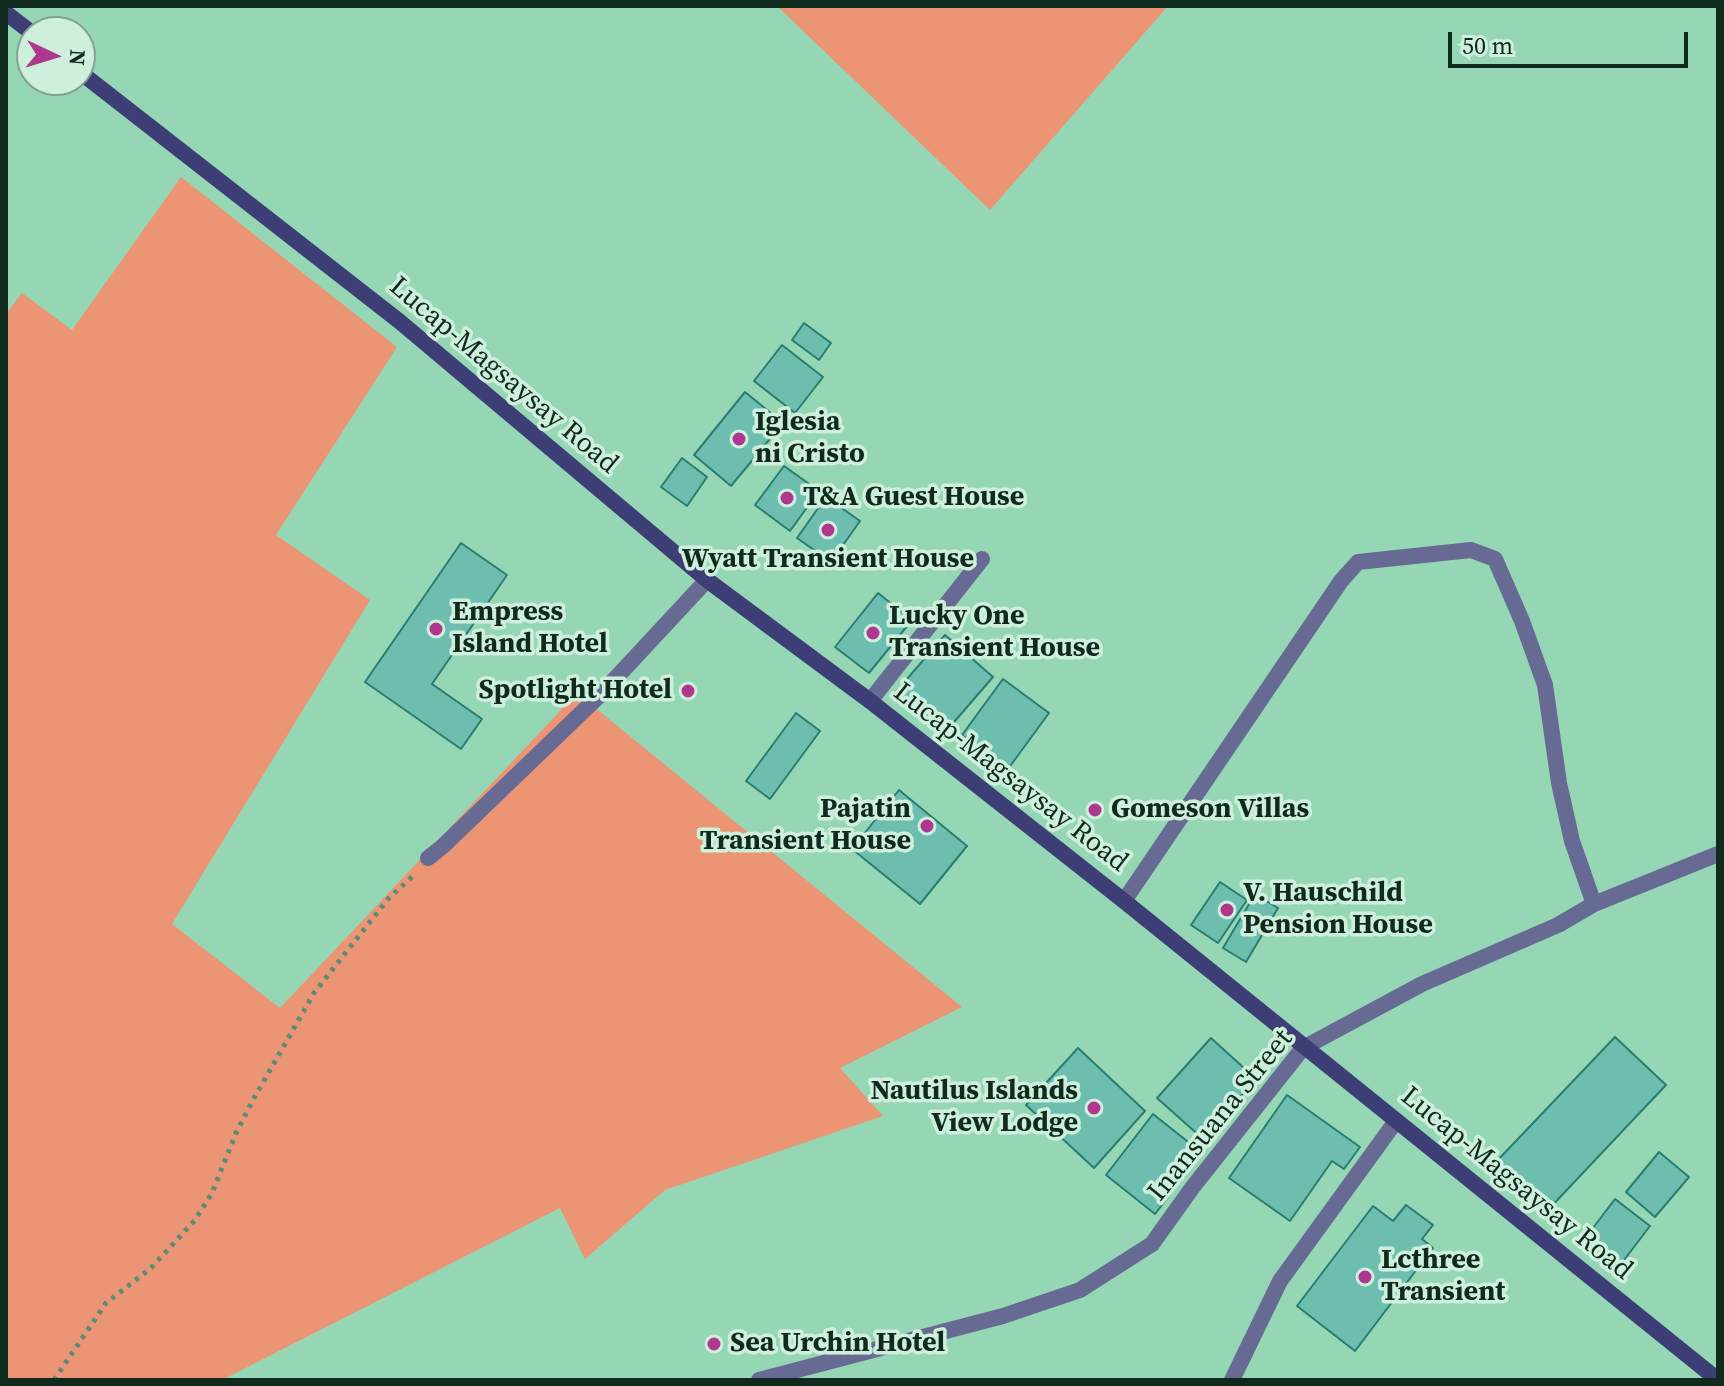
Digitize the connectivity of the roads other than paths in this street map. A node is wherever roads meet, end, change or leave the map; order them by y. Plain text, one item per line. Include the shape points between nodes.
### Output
1 (96, 84) edge
2 (982, 559) dead end
3 (707, 580) junction
4 (870, 701) junction
5 (1718, 854) edge
6 (428, 858) road end
7 (1124, 901) junction
8 (1594, 904) junction
9 (1303, 1048) junction
10 (1396, 1121) junction
11 (759, 1380) edge
12 (1232, 1380) edge
13 (1718, 1380) edge

1 - 3 street, Lucap-Magsaysay Road via 399,321
2 - 4 street
3 - 4 street, Lucap-Magsaysay Road
3 - 6 street via 601,694
4 - 7 street, Lucap-Magsaysay Road
5 - 8 street, Inansuana Street
7 - 8 street via 1358,562 1471,550 1495,559 1540,672 1572,841
7 - 9 street, Lucap-Magsaysay Road
8 - 9 street, Inansuana Street via 1422,984
9 - 10 street, Lucap-Magsaysay Road
9 - 11 street, Inansuana Street via 1152,1244 1080,1290 1003,1316
10 - 12 street via 1280,1281
10 - 13 street, Lucap-Magsaysay Road

